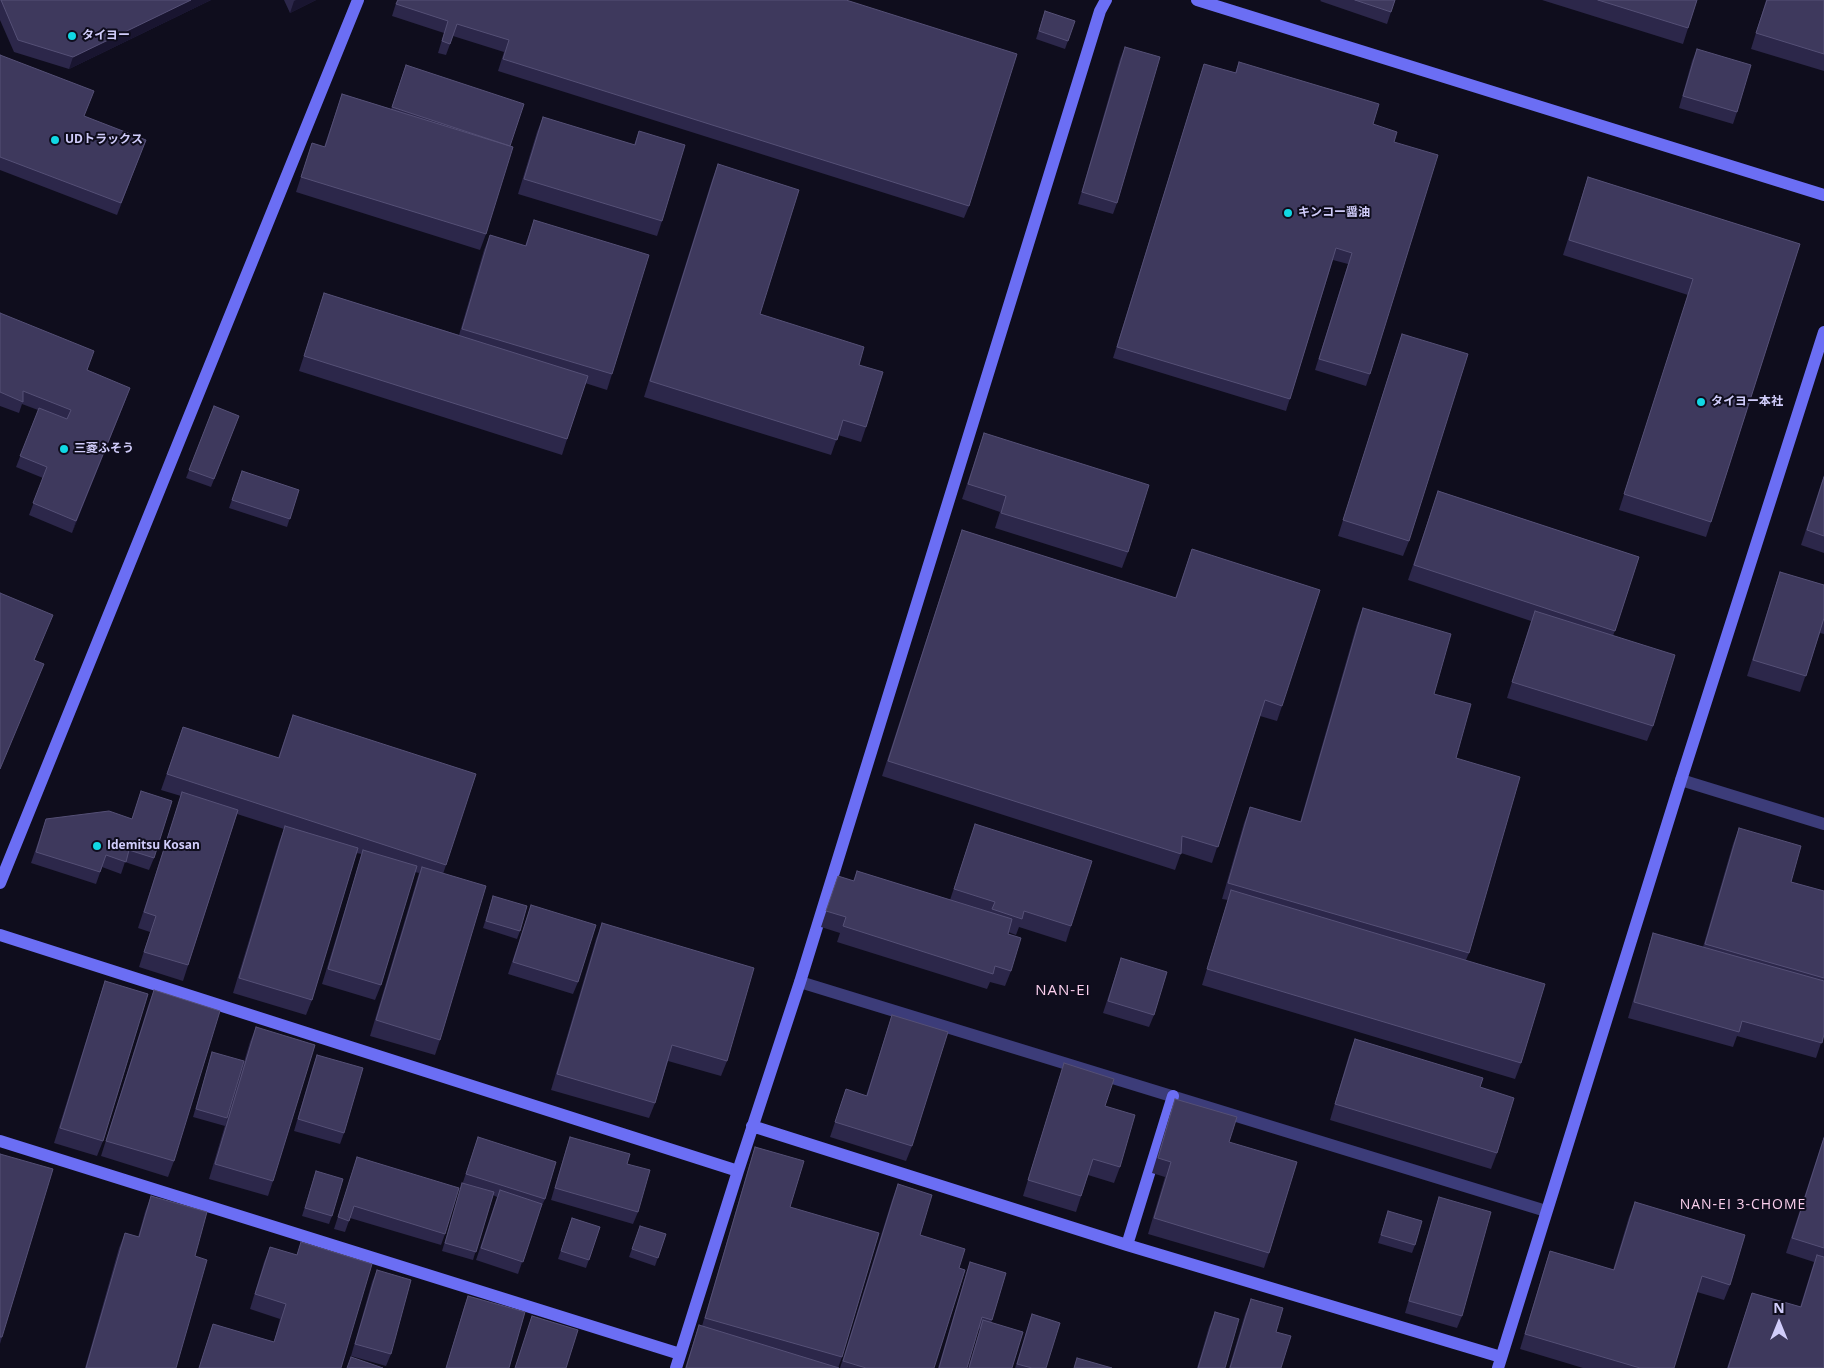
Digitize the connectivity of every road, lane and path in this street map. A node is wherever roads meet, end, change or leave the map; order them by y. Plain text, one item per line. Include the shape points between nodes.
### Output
1 (358, 0) edge
2 (1106, 0) edge
3 (1197, 0) edge
4 (1824, 195) edge
5 (1824, 332) edge
6 (1681, 780) junction
7 (1824, 824) edge
8 (0, 883) edge
9 (0, 935) edge
10 (800, 982) junction
11 (1173, 1096) junction
12 (752, 1126) junction
13 (0, 1141) edge
14 (738, 1171) junction
15 (1546, 1211) junction
16 (1127, 1245) junction
17 (680, 1354) junction
18 (1500, 1362) edge
19 (676, 1368) edge

1 - 8 street
2 - 10 street
3 - 4 street
5 - 6 street
6 - 7 street
6 - 15 street
9 - 14 street
10 - 11 street
10 - 12 street
11 - 15 street
11 - 16 street
12 - 14 street
12 - 16 street
13 - 17 street
14 - 17 street
15 - 18 street
16 - 18 street
17 - 19 street

